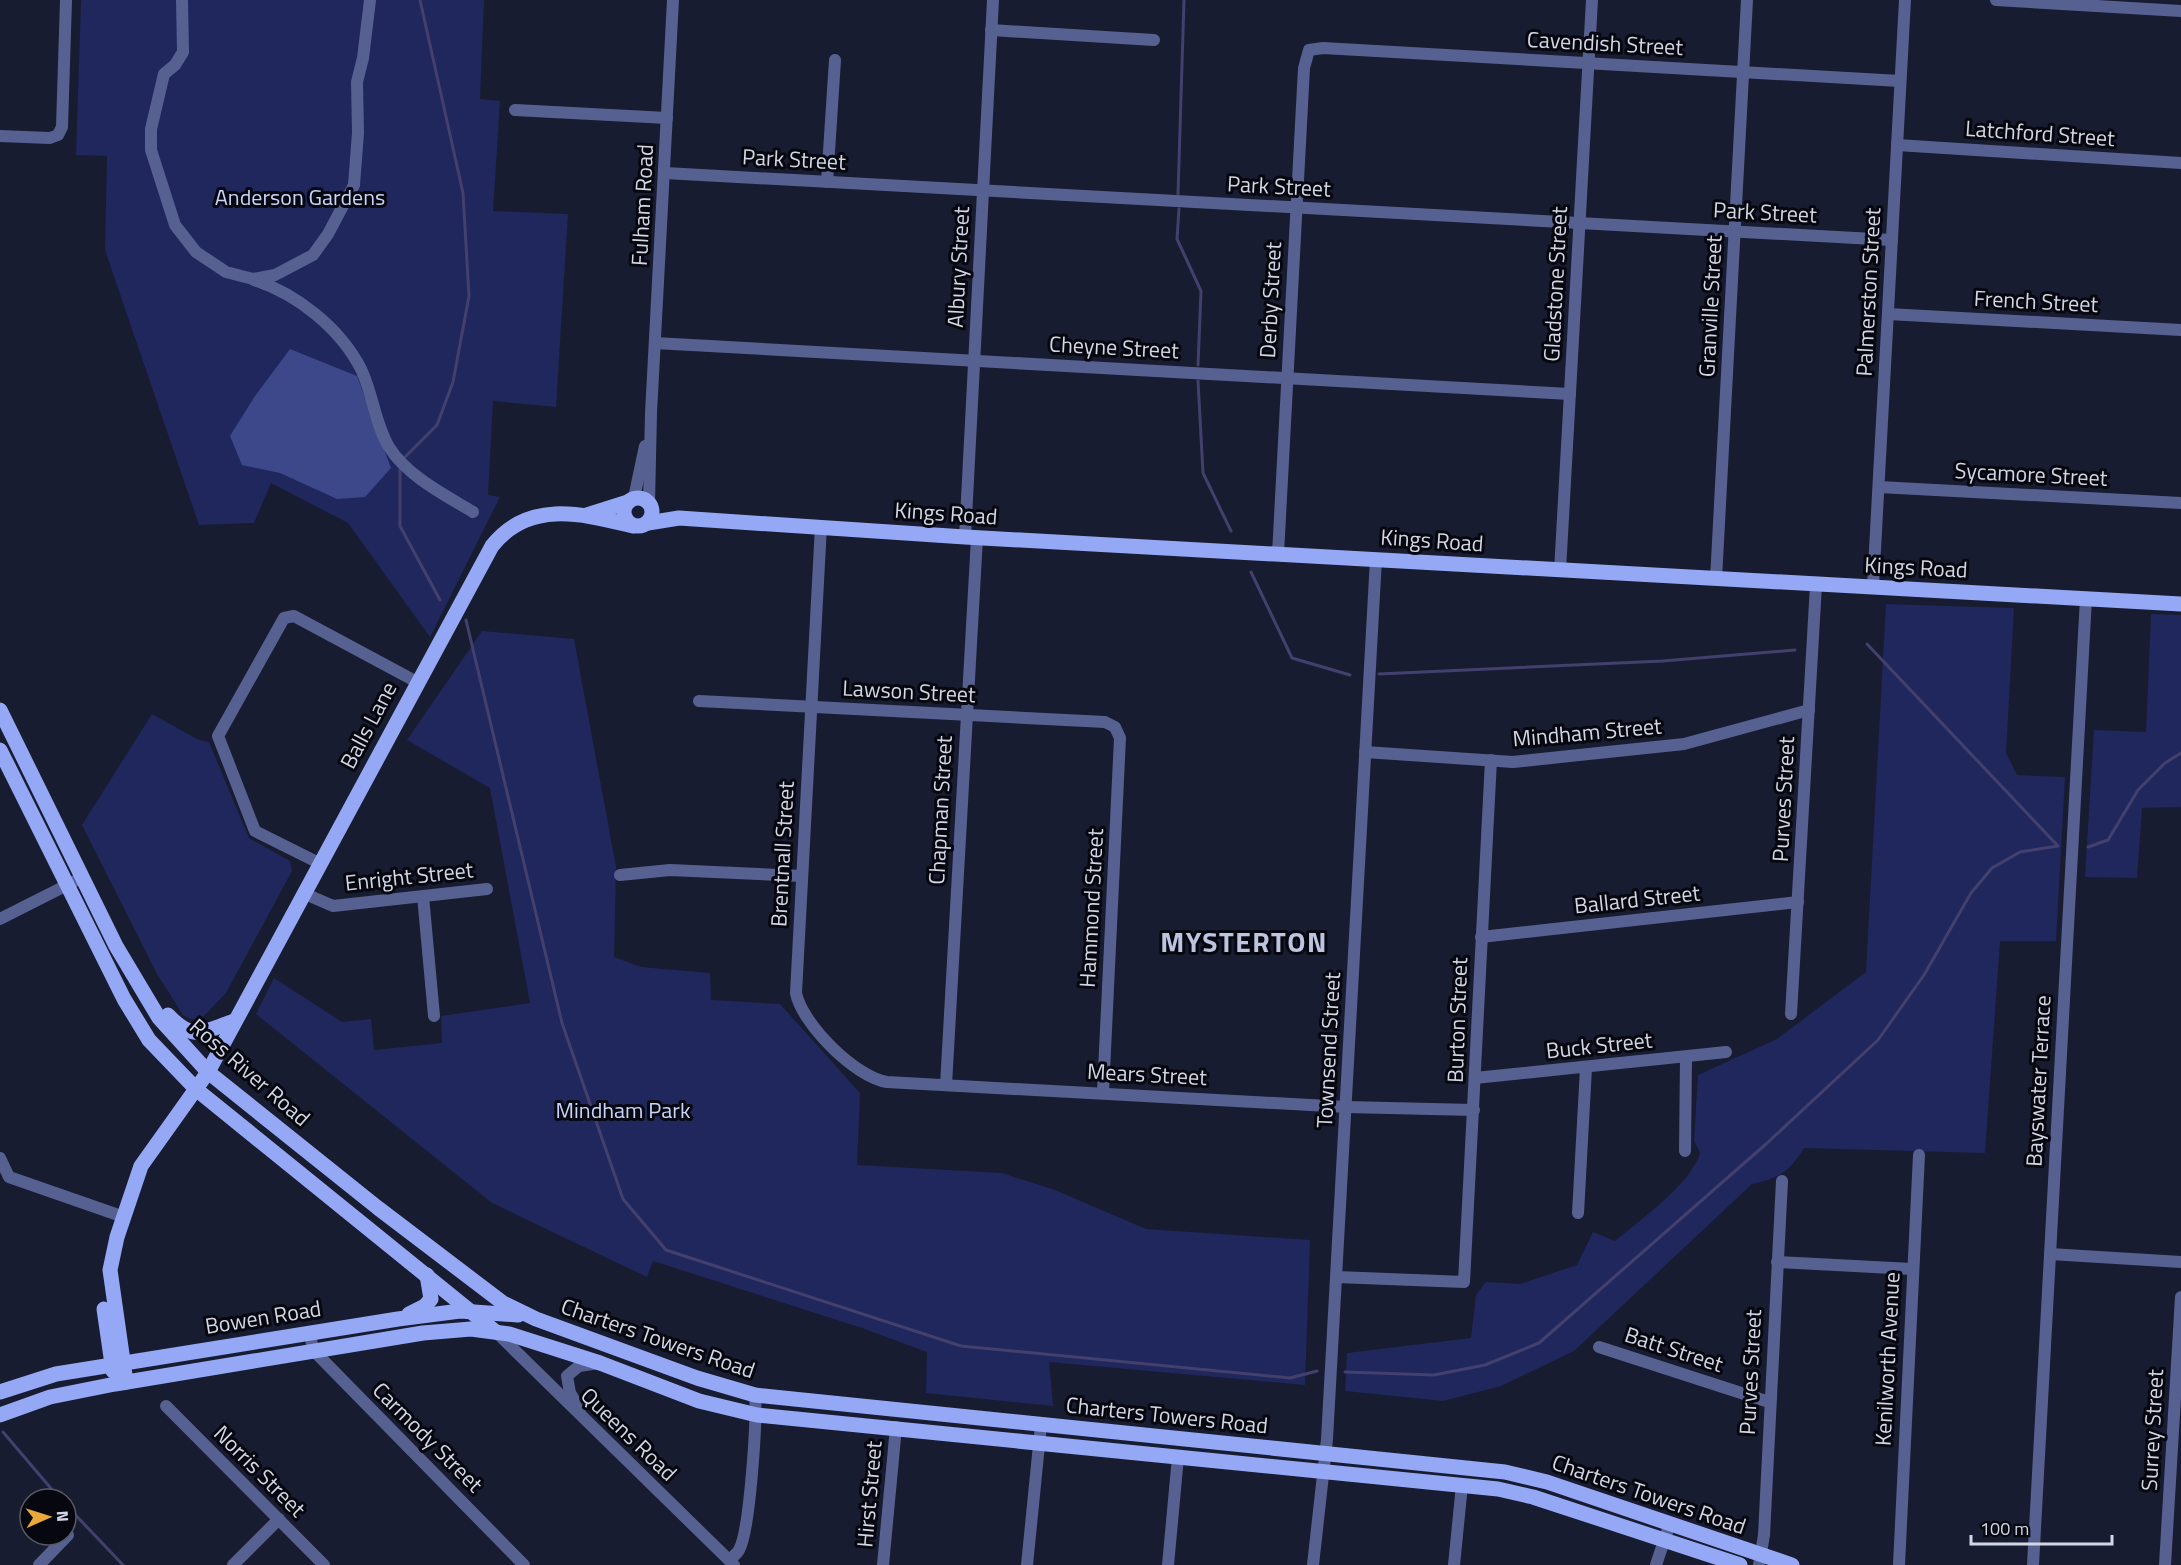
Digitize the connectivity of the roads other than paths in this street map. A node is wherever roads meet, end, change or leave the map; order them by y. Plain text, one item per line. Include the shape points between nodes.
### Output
1 (66, 0) edge
2 (182, 0) edge
3 (370, 0) edge
4 (673, 0) edge
5 (993, 0) edge
6 (1592, 0) edge
7 (1747, 0) edge
8 (1905, 0) edge
9 (1996, 0) edge
10 (2046, 2) edge
11 (2181, 11) edge
12 (991, 30) junction
13 (1154, 40) dead end
14 (1309, 50) joint
15 (835, 60) dead end
16 (1589, 63) junction
17 (1743, 72) junction
18 (1900, 81) junction
19 (515, 110) dead end
20 (667, 118) junction
21 (0, 136) edge
22 (1897, 145) junction
23 (2181, 163) edge
24 (664, 173) junction
25 (827, 182) junction
26 (983, 190) junction
27 (1296, 208) junction
28 (1580, 223) junction
29 (1735, 231) junction
30 (1892, 240) junction
31 (253, 279) junction
32 (1888, 314) junction
33 (2181, 330) edge
34 (655, 343) junction
35 (974, 361) junction
36 (1286, 378) junction
37 (1570, 394) junction
38 (1879, 487) junction
39 (641, 503) junction
40 (2181, 503) edge
41 (473, 512) dead end
42 (587, 515) junction
43 (679, 518) junction
44 (640, 525) junction
45 (821, 526) junction
46 (971, 537) junction
47 (1278, 554) junction
48 (1376, 559) junction
49 (1560, 571) junction
50 (1716, 579) junction
51 (1816, 585) junction
52 (1873, 586) junction
53 (2086, 598) junction
54 (2181, 604) edge
55 (417, 682) junction
56 (699, 702) dead end
57 (812, 708) junction
58 (1809, 710) junction
59 (0, 711) edge
60 (967, 715) junction
61 (1115, 727) joint
62 (0, 750) edge
63 (1365, 752) junction
64 (1491, 760) junction
65 (319, 863) junction
66 (620, 875) dead end
67 (802, 876) junction
68 (83, 878) junction
69 (68, 885) junction
70 (488, 889) dead end
71 (303, 893) junction
72 (423, 896) junction
73 (1798, 902) junction
74 (0, 919) edge
75 (1481, 937) junction
76 (143, 993) junction
77 (1791, 1014) dead end
78 (434, 1016) dead end
79 (235, 1021) junction
80 (1726, 1052) dead end
81 (1686, 1058) junction
82 (1586, 1068) junction
83 (208, 1071) junction
84 (1475, 1078) junction
85 (946, 1085) junction
86 (197, 1090) junction
87 (1103, 1092) junction
88 (1346, 1107) junction
89 (1474, 1110) junction
90 (1685, 1151) dead end
91 (1919, 1155) dead end
92 (0, 1158) edge
93 (4, 1180) edge
94 (1782, 1181) dead end
95 (1578, 1213) dead end
96 (124, 1217) junction
97 (2050, 1254) junction
98 (1777, 1262) junction
99 (2181, 1262) edge
100 (1912, 1269) junction
101 (427, 1275) junction
102 (1337, 1277) junction
103 (2181, 1297) edge
104 (473, 1311) junction
105 (398, 1319) junction
106 (536, 1319) junction
107 (496, 1332) junction
108 (310, 1333) junction
109 (1599, 1347) dead end
110 (314, 1350) junction
111 (117, 1363) junction
112 (600, 1363) junction
113 (121, 1383) junction
114 (0, 1392) edge
115 (754, 1395) junction
116 (1769, 1402) junction
117 (166, 1406) dead end
118 (0, 1415) edge
119 (757, 1415) junction
120 (1041, 1425) junction
121 (590, 1426) junction
122 (896, 1427) junction
123 (1040, 1442) junction
124 (1327, 1446) junction
125 (1178, 1456) junction
126 (2176, 1457) edge
127 (1322, 1472) junction
128 (1462, 1485) junction
129 (279, 1519) junction
130 (1670, 1523) junction
131 (1664, 1540) junction
132 (56, 1547) edge
133 (1760, 1560) edge
134 (731, 1562) edge
135 (39, 1565) edge
136 (233, 1565) edge
137 (324, 1565) edge
138 (524, 1565) edge
139 (883, 1565) edge
140 (1027, 1565) edge
141 (1168, 1565) edge
142 (1313, 1565) edge
143 (1454, 1565) edge
144 (1656, 1565) edge
145 (1740, 1565) edge
146 (1792, 1565) edge
147 (1899, 1565) edge
148 (2033, 1565) edge
149 (2165, 1565) edge

1 - 21 street via 63,118 58,135 41,139
2 - 31 street via 183,52 164,74 151,129 151,150 175,225 196,252 226,272
3 - 31 street via 357,82 354,185 313,255 275,275
4 - 20 street, Fulham Road
5 - 12 street, Albury Street
6 - 16 street, Gladstone Street
7 - 17 street, Granville Street
8 - 18 street, Palmerston Street
9 - 10 street
10 - 11 street
12 - 13 street
12 - 26 street, Albury Street
14 - 16 street, Cavendish Street
14 - 27 street, Derby Street via 1304,68
15 - 25 street
16 - 17 street, Cavendish Street
16 - 28 street, Gladstone Street
17 - 18 street, Cavendish Street
17 - 29 street, Granville Street
18 - 22 street, Palmerston Street
19 - 20 street
20 - 24 street, Fulham Road
22 - 23 street, Latchford Street
22 - 30 street, Palmerston Street
24 - 25 street, Park Street
24 - 34 street, Fulham Road
25 - 26 street, Park Street
26 - 27 street, Park Street
26 - 35 street, Albury Street
27 - 28 street, Park Street
27 - 36 street, Derby Street
28 - 29 street, Park Street
28 - 37 street, Gladstone Street
29 - 30 street, Park Street
29 - 50 street, Granville Street
30 - 32 street, Palmerston Street
31 - 41 street via 294,298 336,334 361,369 389,447 429,484
32 - 33 street, French Street
32 - 38 street, Palmerston Street
34 - 35 street, Cheyne Street
34 - 39 street, Fulham Road
35 - 36 street, Cheyne Street
35 - 46 street, Albury Street
36 - 37 street, Cheyne Street
36 - 47 street, Derby Street
37 - 49 street, Gladstone Street
38 - 40 street, Sycamore Street
38 - 52 street, Palmerston Street
39 - 42 main road, Balls Lane
39 - 43 main road, Kings Road
39 - 44 main road
39 - 44 main road via 624,516
42 - 44 main road, Balls Lane
42 - 55 main road, Balls Lane via 529,517 506,530 492,546
43 - 44 main road, Kings Road
43 - 45 main road, Kings Road
45 - 46 main road, Kings Road
45 - 57 street, Brentnall Street
46 - 47 main road, Kings Road
46 - 60 street, Chapman Street
47 - 48 main road, Kings Road
48 - 49 main road, Kings Road
48 - 63 street, Townsend Street
49 - 50 main road, Kings Road
50 - 51 main road, Kings Road
51 - 52 main road, Kings Road
51 - 58 street, Purves Street
52 - 53 main road, Kings Road
53 - 54 main road, Kings Road
53 - 97 street, Bayswater Terrace
55 - 65 main road, Balls Lane
55 - 65 street via 294,616 284,618 218,736 255,831
56 - 57 street, Lawson Street
57 - 60 street, Lawson Street
57 - 67 street, Brentnall Street
58 - 64 street, Mindham Street via 1684,744 1513,762
58 - 73 street, Purves Street
59 - 68 main road, Ross River Road
60 - 61 street, Lawson Street via 1105,722
60 - 85 street, Chapman Street
61 - 87 street, Hammond Street via 1120,738
62 - 69 main road, Ross River Road
63 - 64 street, Mindham Street
63 - 88 street, Townsend Street
64 - 75 street, Burton Street
65 - 71 main road, Balls Lane
66 - 67 street via 670,870
67 - 85 street, Brentnall Street via 796,980 802,1013 868,1077 887,1082
68 - 69 street
68 - 76 main road, Ross River Road
69 - 74 street
69 - 86 main road, Ross River Road via 124,999 149,1040
70 - 72 street, Enright Street
71 - 72 street, Enright Street via 333,906
71 - 79 main road, Balls Lane
72 - 78 street
73 - 75 street, Ballard Street
73 - 77 street, Purves Street
75 - 84 street, Burton Street
76 - 79 main road via 190,1033 200,1034
76 - 83 main road, Ross River Road via 176,1039
79 - 83 main road, Balls Lane
80 - 81 street, Buck Street
81 - 82 street, Buck Street
81 - 90 street
82 - 84 street, Buck Street
82 - 95 street
83 - 86 main road, Balls Lane
83 - 106 main road, Ross River Road via 485,1292
84 - 89 street, Burton Street
85 - 87 street, Mears Street
86 - 96 main road, Balls Lane via 145,1160
86 - 101 main road, Ross River Road
87 - 88 street, Mears Street
88 - 89 street, Mears Street
88 - 102 street, Townsend Street
89 - 102 street, Burton Street via 1464,1282
91 - 100 street, Kenilworth Avenue
92 - 93 street
93 - 96 street
94 - 98 street, Purves Street
96 - 111 main road, Balls Lane via 102,1277
97 - 99 street
97 - 148 street, Bayswater Terrace
98 - 100 street
98 - 116 street, Purves Street
100 - 147 street, Kenilworth Avenue
101 - 104 main road, Ross River Road
101 - 105 main road via 432,1294 428,1302
102 - 124 street, Townsend Street
103 - 126 street, Surrey Street
104 - 105 main road, Bowen Road
104 - 106 main road, Bowen Road
104 - 107 main road, Ross River Road
105 - 108 main road, Bowen Road
106 - 115 main road, Charters Towers Road
107 - 110 main road, Bowen Road via 455,1329
107 - 112 main road, Charters Towers Road
107 - 121 street, Queens Road
108 - 110 street
108 - 111 main road, Bowen Road
109 - 116 street, Batt Street
110 - 113 main road, Bowen Road
110 - 138 street, Carmody Street
111 - 113 main road, Balls Lane
111 - 114 main road, Bowen Road via 43,1377
112 - 119 main road, Charters Towers Road via 699,1401
112 - 121 street via 575,1368 567,1379 570,1393
113 - 118 main road, Bowen Road via 50,1397
115 - 119 street
115 - 120 main road, Charters Towers Road
116 - 133 street, Purves Street
117 - 129 street, Norris Street
119 - 122 main road, Charters Towers Road
119 - 134 street via 745,1530
120 - 123 street
120 - 124 main road, Charters Towers Road
121 - 134 street, Queens Road
122 - 123 main road, Charters Towers Road
122 - 139 street, Hirst Street
123 - 125 main road, Charters Towers Road
123 - 140 street
124 - 127 street, Townsend Street
124 - 130 main road, Charters Towers Road via 1505,1472
125 - 127 main road, Charters Towers Road
125 - 141 street
126 - 149 street, Surrey Street
127 - 128 main road, Charters Towers Road
127 - 142 street, Townsend Street
128 - 131 main road, Charters Towers Road via 1533,1497
128 - 143 street
129 - 136 street
129 - 137 street, Norris Street
130 - 131 street
130 - 133 main road, Charters Towers Road
131 - 144 street
131 - 145 main road, Charters Towers Road
132 - 135 street
133 - 146 main road, Charters Towers Road

